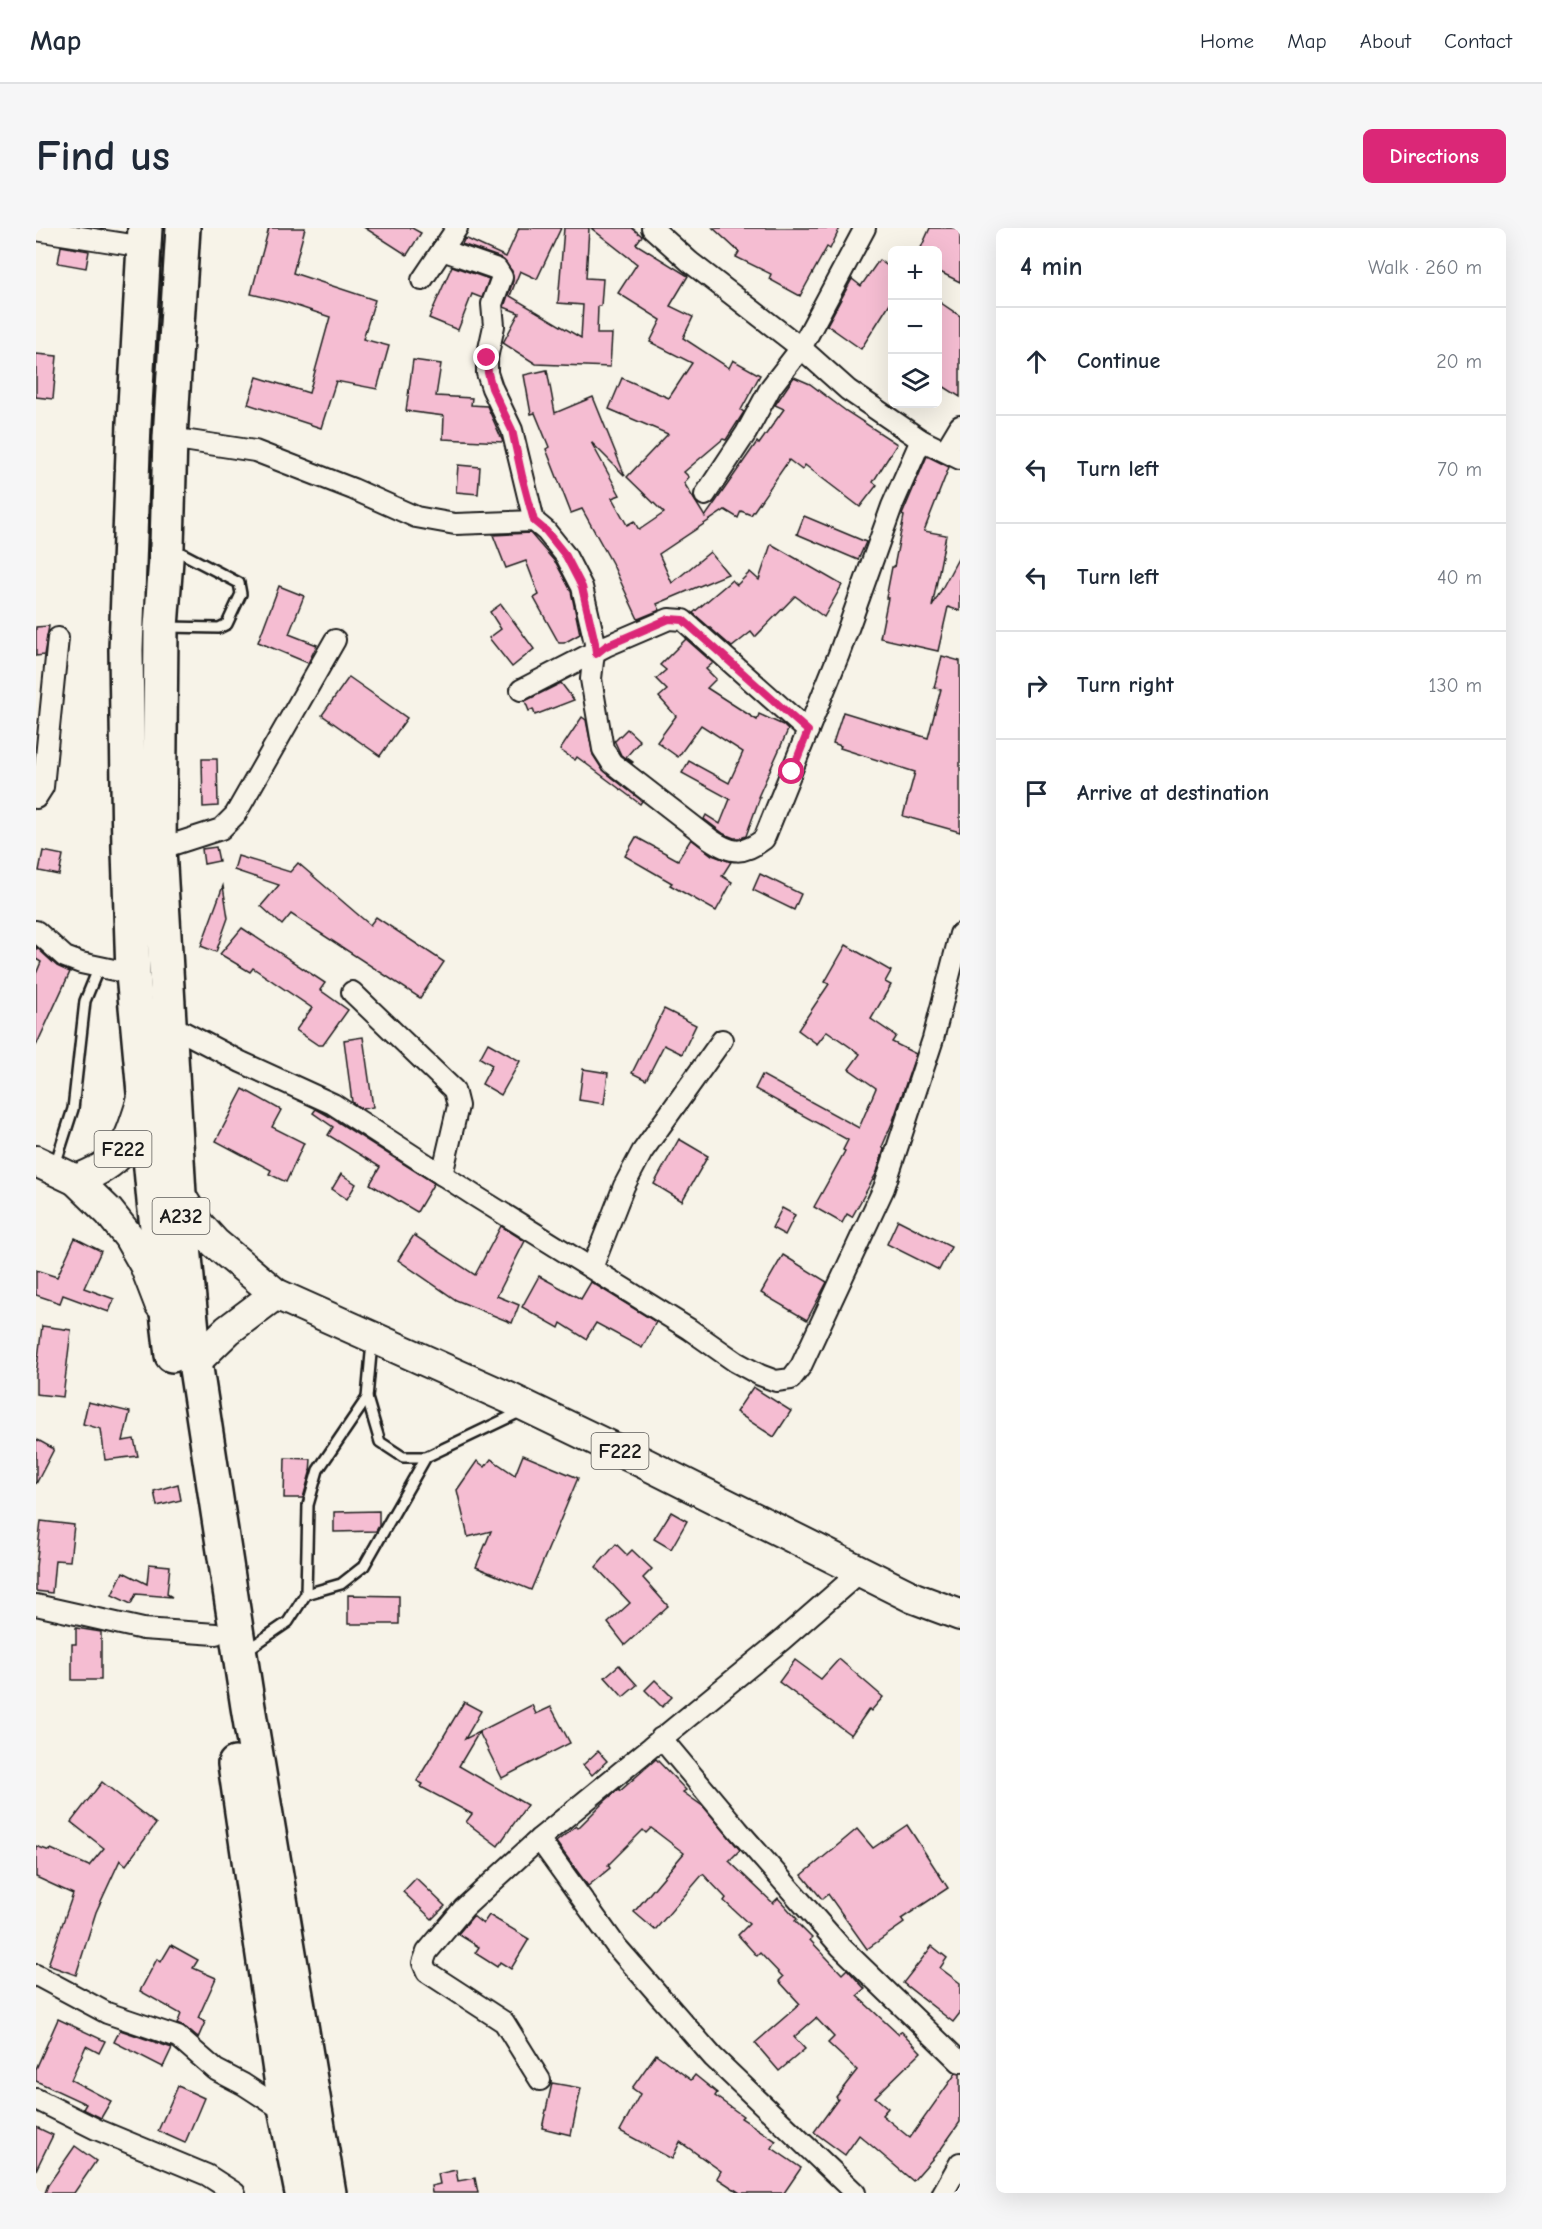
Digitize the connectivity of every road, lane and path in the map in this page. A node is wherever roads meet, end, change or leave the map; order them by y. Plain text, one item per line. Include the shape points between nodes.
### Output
1 (183, 228) edge
2 (457, 228) edge
3 (652, 228) edge
4 (865, 228) edge
5 (36, 230) edge
6 (144, 238) edge
7 (442, 250) junction
8 (422, 280) dead end
9 (801, 348) junction
10 (960, 426) edge
11 (170, 438) junction
12 (921, 440) junction
13 (952, 455) edge
14 (705, 495) dead end
15 (534, 521) junction
16 (167, 546) junction
17 (161, 627) junction
18 (58, 638) dead end
19 (335, 640) dead end
20 (596, 654) junction
21 (521, 690) dead end
22 (808, 731) junction
23 (36, 798) edge
24 (159, 849) junction
25 (36, 931) edge
26 (960, 934) edge
27 (99, 967) junction
28 (133, 974) junction
29 (352, 992) dead end
30 (952, 998) edge
31 (168, 1024) junction
32 (722, 1040) dead end
33 (144, 1096) junction
34 (55, 1170) edge
35 (442, 1175) junction
36 (179, 1194) junction
37 (592, 1268) junction
38 (276, 1294) junction
39 (168, 1326) junction
40 (372, 1337) junction
41 (195, 1362) junction
42 (367, 1398) junction
43 (530, 1408) junction
44 (426, 1457) junction
45 (860, 1572) junction
46 (306, 1594) junction
47 (36, 1605) edge
48 (960, 1615) edge
49 (228, 1644) junction
50 (662, 1738) junction
51 (539, 1839) junction
52 (36, 1975) edge
53 (960, 2062) edge
54 (540, 2080) dead end
55 (36, 2099) edge
56 (286, 2112) junction
57 (960, 2163) edge
58 (235, 2193) edge
59 (302, 2193) edge
60 (329, 2193) edge
61 (855, 2193) edge
62 (943, 2193) edge

1 - 11 highway, A232
2 - 7 street
3 - 9 street
4 - 9 street
5 - 6 street
6 - 28 highway, A232 via 126,650
7 - 8 street
7 - 15 street via 497,269 502,277 492,304 494,326 488,373 512,430
9 - 12 street via 848,390
9 - 14 street via 771,387
10 - 13 street
11 - 15 street via 255,451 416,517 455,524
11 - 16 highway, A232
12 - 13 street
12 - 22 street via 892,506
15 - 20 street via 566,556 582,587
16 - 17 highway, A232
16 - 17 lane via 239,583 241,594 226,624 219,628
17 - 24 highway, A232
18 - 23 street via 43,787
19 - 24 street via 235,815 221,830
20 - 21 street
20 - 22 street via 669,619 683,620
20 - 22 street via 591,679 603,749 612,763 724,849 743,850 764,839
24 - 31 highway, A232
25 - 27 street via 65,957
26 - 30 street
27 - 28 street
27 - 34 lane via 85,1001 73,1109
28 - 33 highway, A232
29 - 35 street via 454,1090 458,1106
30 - 37 street via 933,1039 884,1188 801,1366 791,1379 776,1381 760,1376
31 - 35 street via 333,1104
31 - 36 highway, A232
32 - 37 street via 642,1152 624,1186
33 - 34 main road, F222 via 129,1141 116,1160 100,1171
33 - 39 highway, A232
34 - 39 main road, F222 via 109,1212 129,1237 145,1265
35 - 37 street
36 - 38 main road, F222 via 215,1243
36 - 41 highway, A232
38 - 40 main road, F222
38 - 41 main road via 228,1330
39 - 49 highway, A232 via 178,1401
40 - 42 lane
40 - 43 main road, F222
41 - 49 highway, A232
42 - 44 lane via 380,1442 403,1457
42 - 46 lane via 318,1470 308,1505
43 - 44 lane
43 - 45 main road, F222
44 - 46 lane via 364,1566 341,1584
45 - 48 main road, F222
45 - 50 street
46 - 49 lane via 288,1622
47 - 49 street
49 - 56 highway, A232
49 - 60 highway, A232
50 - 51 street
50 - 53 street via 840,1946
51 - 54 street via 464,1908 427,1952 423,1963 426,1972 504,2022
51 - 61 street via 616,1946 713,2057
52 - 56 street via 107,2013 178,2037 216,2070
55 - 58 street via 96,2129 207,2175
56 - 59 highway, A232
57 - 62 street

